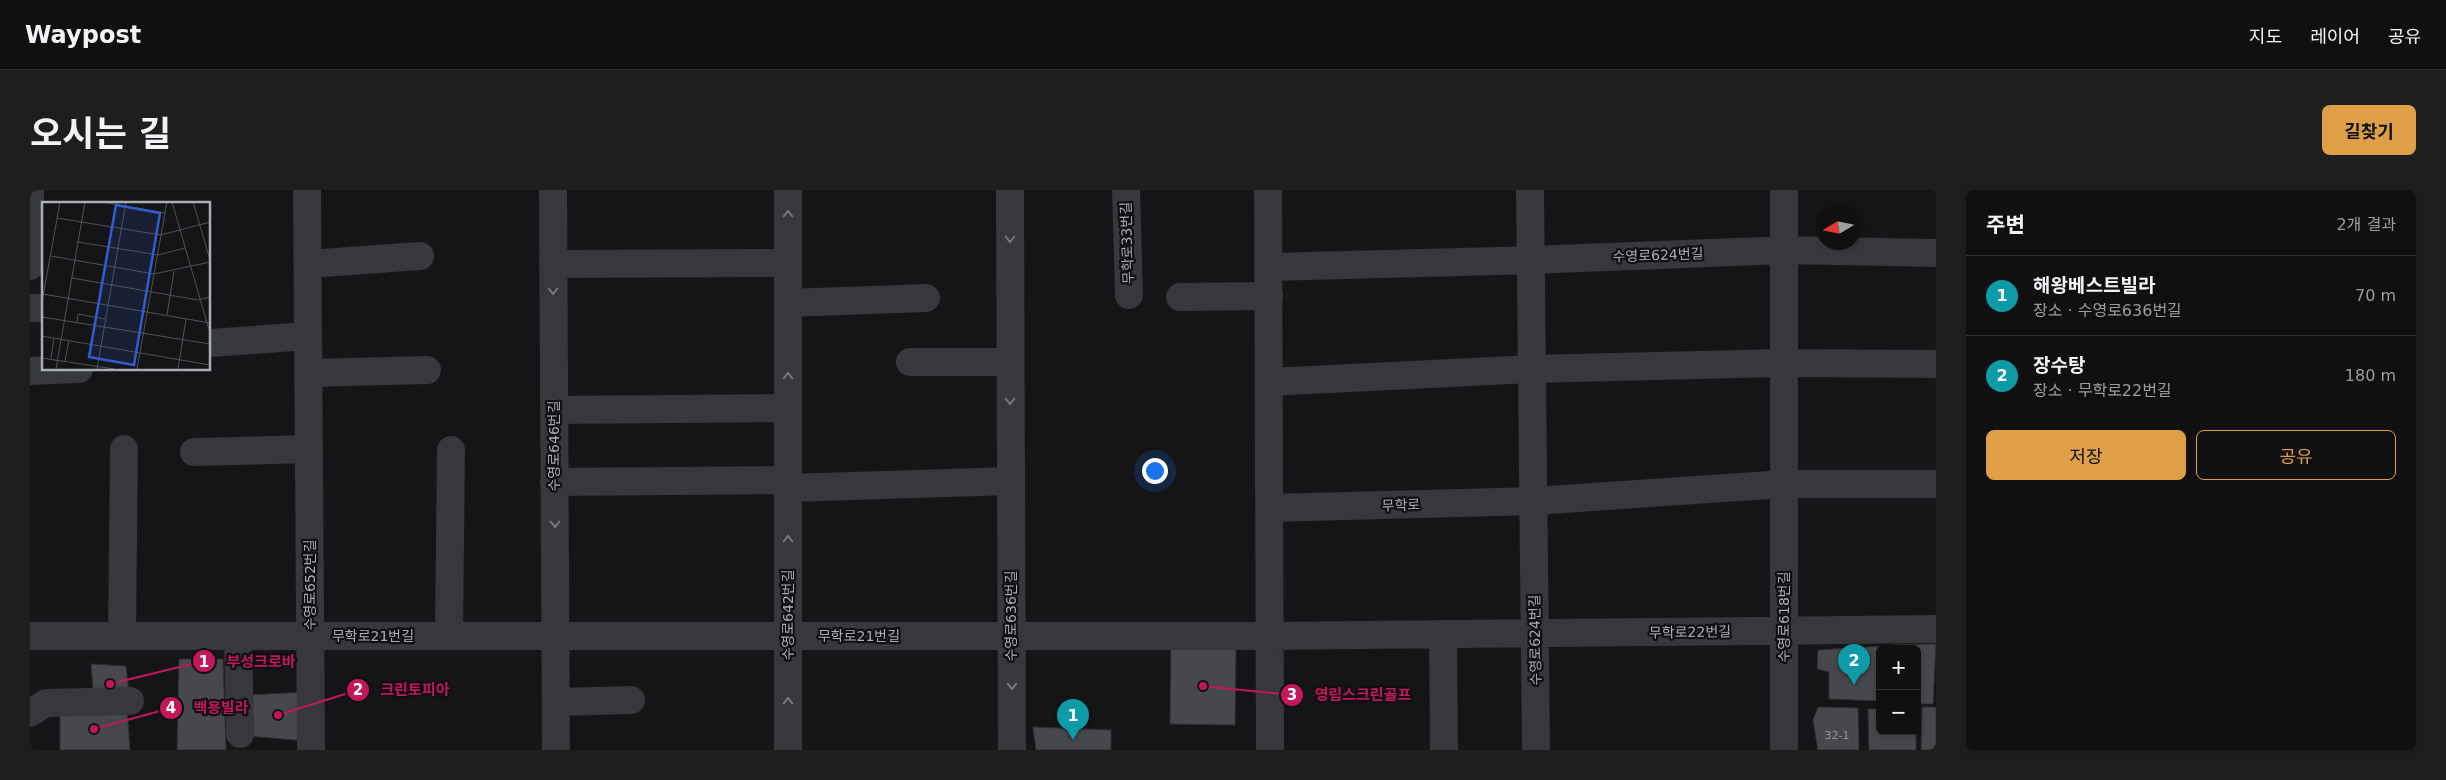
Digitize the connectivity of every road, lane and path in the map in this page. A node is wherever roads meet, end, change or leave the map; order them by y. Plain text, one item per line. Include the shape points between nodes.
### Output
1 (30, 190) edge
2 (307, 190) edge
3 (553, 190) edge
4 (788, 190) edge
5 (1010, 190) edge
6 (1126, 190) edge
7 (1268, 190) edge
8 (1530, 190) edge
9 (1784, 190) edge
10 (1784, 250) junction
11 (1936, 253) edge
12 (420, 256) dead end
13 (30, 259) edge
14 (1531, 260) junction
15 (788, 263) junction
16 (308, 264) junction
17 (553, 264) junction
18 (30, 266) edge
19 (1269, 267) junction
20 (1129, 295) dead end
21 (1269, 296) junction
22 (1180, 297) dead end
23 (926, 298) dead end
24 (788, 303) junction
25 (308, 336) junction
26 (210, 343) dead end
27 (910, 362) dead end
28 (1010, 362) junction
29 (1784, 363) junction
30 (1936, 364) edge
31 (1532, 369) junction
32 (54, 370) edge
33 (427, 370) dead end
34 (30, 371) edge
35 (308, 373) junction
36 (1269, 382) junction
37 (788, 408) junction
38 (554, 410) junction
39 (124, 449) dead end
40 (309, 449) junction
41 (451, 450) dead end
42 (194, 452) dead end
43 (1011, 481) junction
44 (554, 482) junction
45 (788, 484) junction
46 (1784, 484) junction
47 (1936, 484) edge
48 (1534, 501) junction
49 (1269, 508) junction
50 (1936, 629) edge
51 (1784, 631) junction
52 (1535, 633) junction
53 (1443, 634) junction
54 (30, 636) edge
55 (122, 636) junction
56 (238, 636) junction
57 (310, 636) junction
58 (449, 636) junction
59 (555, 636) junction
60 (788, 636) junction
61 (1011, 636) junction
62 (1270, 636) junction
63 (631, 700) dead end
64 (130, 702) dead end
65 (556, 702) junction
66 (30, 713) edge
67 (240, 734) dead end
68 (311, 750) edge
69 (556, 750) edge
70 (788, 750) edge
71 (1012, 750) edge
72 (1270, 750) edge
73 (1444, 750) edge
74 (1536, 750) edge
75 (1784, 750) edge

1 - 13 street
2 - 16 street, 수영로652번길
3 - 17 street, 수영로646번길
15 -> 4 street, 수영로642번길
5 -> 28 street, 수영로636번길
6 - 20 street, 무학로33번길
7 - 19 street
8 - 14 street, 수영로624번길
9 - 10 street, 수영로618번길
10 - 11 street
10 - 14 street, 수영로624번길
10 - 29 street, 수영로618번길
12 - 16 street
13 - 18 street
14 - 19 street
14 - 31 street, 수영로624번길
15 - 17 street
15 - 24 street, 수영로642번길
16 - 25 street, 수영로652번길
17 -> 38 street, 수영로646번길
19 - 21 street
21 - 22 street
21 - 36 street
23 - 24 street
37 -> 24 street, 수영로642번길
25 - 26 street
25 - 35 street, 수영로652번길
27 - 28 street
28 -> 43 street, 수영로636번길
29 - 30 street
29 - 31 street
29 - 46 street, 수영로618번길
31 - 36 street
31 - 48 street, 수영로624번길
32 - 34 street
33 - 35 street
35 - 40 street, 수영로652번길
36 - 49 street
37 - 38 street
37 - 45 street, 수영로642번길
38 - 44 street, 수영로646번길
39 - 55 street
40 - 42 street
40 - 57 street, 수영로652번길
41 - 58 street
43 - 45 street
43 - 61 street, 수영로636번길
44 - 45 street
44 -> 59 street, 수영로646번길
60 -> 45 street, 수영로642번길
46 - 47 street
46 - 48 street
46 - 51 street, 수영로618번길
48 - 49 street, 무학로
48 - 52 street, 수영로624번길
49 - 62 street
50 - 51 street, 무학로22번길
51 - 52 street, 무학로22번길
51 - 75 street, 수영로618번길
52 - 53 street, 무학로22번길
52 - 74 street, 수영로624번길
53 - 62 street, 무학로22번길
53 - 73 street
54 - 55 street, 무학로21번길
55 - 56 street, 무학로21번길
56 - 57 street, 무학로21번길
56 - 67 street
57 - 58 street, 무학로21번길
57 - 68 street, 수영로652번길
58 - 59 street, 무학로21번길
59 - 60 street, 무학로21번길
59 - 65 street, 수영로646번길
60 - 61 street, 무학로21번길
70 -> 60 street, 수영로642번길
61 - 62 street, 무학로21번길
61 -> 71 street, 수영로636번길
62 - 72 street
63 - 65 street
64 - 66 street via 46,703
65 - 69 street, 수영로646번길

